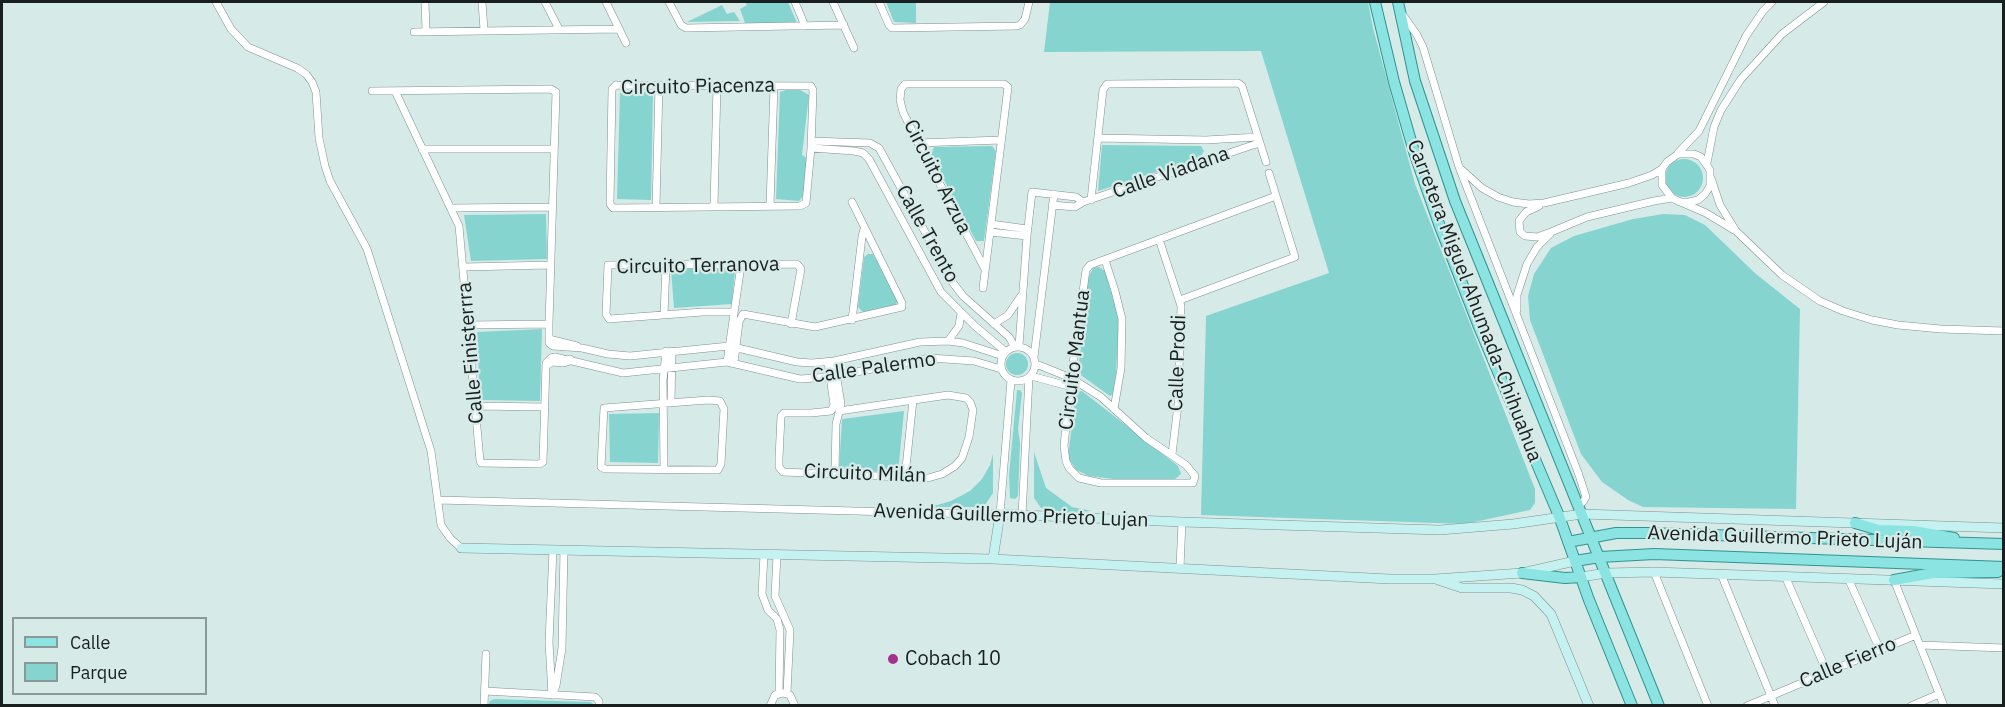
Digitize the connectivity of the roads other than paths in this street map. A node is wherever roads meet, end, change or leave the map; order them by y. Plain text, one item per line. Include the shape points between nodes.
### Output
1 (216, 2) edge
2 (425, 2) edge
3 (482, 2) edge
4 (545, 2) edge
5 (606, 2) edge
6 (669, 2) edge
7 (795, 2) edge
8 (833, 2) edge
9 (879, 2) edge
10 (1029, 2) edge
11 (1375, 2) edge
12 (1772, 2) edge
13 (1824, 2) edge
14 (1399, 6) edge
15 (844, 25) junction
16 (805, 26) junction
17 (559, 28) junction
18 (619, 29) junction
19 (484, 30) junction
20 (426, 31) junction
21 (414, 32) dead end
22 (626, 43) dead end
23 (854, 48) dead end
24 (659, 85) junction
25 (717, 86) junction
26 (774, 86) junction
27 (372, 91) dead end
28 (395, 91) junction
29 (1098, 138) junction
30 (1001, 140) junction
31 (1258, 140) junction
32 (918, 143) junction
33 (811, 145) junction
34 (422, 149) junction
35 (554, 149) junction
36 (1678, 154) junction
37 (1266, 162) dead end
38 (1707, 163) junction
39 (1460, 167) junction
40 (1662, 169) junction
41 (1269, 173) dead end
42 (1711, 177) junction
43 (1054, 194) junction
44 (1276, 196) junction
45 (1672, 198) junction
46 (1087, 201) junction
47 (852, 202) dead end
48 (1680, 202) junction
49 (1544, 203) junction
50 (770, 205) junction
51 (1052, 205) junction
52 (714, 206) junction
53 (552, 207) junction
54 (656, 207) junction
55 (451, 208) junction
56 (991, 228) junction
57 (864, 229) junction
58 (1736, 231) junction
59 (1027, 232) junction
60 (1551, 232) junction
61 (1159, 240) junction
62 (1105, 260) junction
63 (551, 265) junction
64 (666, 265) junction
65 (741, 265) junction
66 (464, 267) junction
67 (985, 269) junction
68 (983, 288) dead end
69 (1023, 291) junction
70 (1180, 300) junction
71 (734, 312) junction
72 (961, 313) junction
73 (1517, 314) junction
74 (664, 315) junction
75 (852, 320) junction
76 (549, 324) junction
77 (791, 324) junction
78 (994, 324) junction
79 (468, 325) junction
80 (2004, 331) edge
81 (948, 341) junction
82 (572, 346) junction
83 (732, 347) junction
84 (1017, 347) junction
85 (669, 351) junction
86 (1004, 354) junction
87 (570, 361) junction
88 (1035, 361) junction
89 (831, 362) junction
90 (547, 363) joint
91 (731, 363) junction
92 (667, 368) junction
93 (1001, 369) junction
94 (833, 376) junction
95 (1030, 377) junction
96 (1071, 378) junction
97 (1011, 380) junction
98 (1080, 385) junction
99 (1070, 388) junction
100 (913, 400) junction
101 (667, 403) junction
102 (475, 406) junction
103 (545, 407) junction
104 (1114, 409) junction
105 (839, 411) junction
106 (1172, 454) junction
107 (664, 469) junction
108 (835, 473) junction
109 (905, 477) junction
110 (438, 500) junction
111 (1581, 509) junction
112 (1000, 514) junction
113 (1022, 515) junction
114 (1558, 516) junction
115 (1182, 522) junction
116 (1855, 523) junction
117 (2004, 528) edge
118 (1592, 537) junction
119 (1568, 542) junction
120 (1983, 544) junction
121 (2004, 544) edge
122 (461, 548) joint
123 (553, 550) junction
124 (564, 550) junction
125 (764, 554) junction
126 (777, 555) junction
127 (1600, 557) junction
128 (993, 560) junction
129 (1575, 561) junction
130 (1180, 567) junction
131 (2004, 569) edge
132 (1654, 572) junction
133 (1522, 573) junction
134 (1606, 573) junction
135 (1721, 574) junction
136 (1785, 576) junction
137 (1581, 577) junction
138 (1848, 578) junction
139 (1436, 579) junction
140 (1894, 580) junction
141 (2004, 584) edge
142 (551, 597) junction
143 (563, 597) junction
144 (549, 627) junction
145 (563, 628) junction
146 (1916, 635) junction
147 (1920, 645) junction
148 (2004, 648) edge
149 (1880, 650) junction
150 (486, 654) dead end
151 (1827, 672) junction
152 (485, 691) junction
153 (783, 693) junction
154 (1939, 694) junction
155 (552, 695) junction
156 (1771, 696) junction
157 (484, 705) edge
158 (599, 705) edge
159 (770, 705) edge
160 (795, 705) edge
161 (1589, 705) edge
162 (1632, 705) edge
163 (1659, 705) edge
164 (1708, 705) edge
165 (1747, 705) edge
166 (1775, 705) edge
167 (1911, 705) edge
168 (1944, 705) edge

1 - 110 street via 231,29 248,47 297,68 312,82 325,166 367,249 426,435
2 - 20 street
3 - 19 street
4 - 17 street
5 - 18 street
6 - 16 street via 686,28
7 - 16 street
8 - 15 street
9 - 10 street via 892,28 1017,26 1025,18
11 - 114 main road, Carretera Miguel Ahumada-Chihuahua via 1415,155 1439,224
12 - 36 street via 1746,36 1699,131
13 - 38 street via 1782,34 1741,79 1714,127
14 - 39 street via 1423,46
14 - 111 main road via 1415,81 1455,201
15 - 16 street
15 - 23 street
17 - 18 street
17 - 19 street
18 - 22 street
19 - 20 street
20 - 21 street
24 - 25 street, Circuito Piacenza
24 - 54 street
24 - 54 street, Circuito Piacenza via 612,88 610,204 616,209
25 - 26 street, Circuito Piacenza
25 - 52 street
26 - 33 street, Circuito Piacenza via 812,88
26 - 50 street
27 - 28 street
28 - 34 street, Calle Finisterrra
28 - 35 street via 553,89
29 - 31 street
29 - 31 street via 1107,84 1238,83
29 - 46 street
30 - 32 street
30 - 32 street, Circuito Arzua via 1006,85 905,84 901,89 901,106
30 - 56 street, Circuito Arzua
31 - 37 street
31 - 46 street, Calle Viadana
32 - 67 street, Circuito Arzua
33 - 50 street, Circuito Piacenza via 806,203
33 - 72 street, Calle Trento via 863,153 869,159 936,284
33 - 78 street, Calle Trento via 870,143 879,148 953,283
34 - 35 street
34 - 55 street, Calle Finisterrra
35 - 53 street
36 - 38 street via 1694,154
36 - 40 street
38 - 42 street
39 - 49 street via 1498,197 1513,202
39 - 73 street
40 - 45 street via 1662,185
40 - 49 street via 1629,183
41 - 44 street
42 - 48 street via 1710,186 1698,200
42 - 58 street via 1720,204
43 - 46 street
43 - 51 street
43 - 59 street via 1033,192
44 - 61 street, Circuito Mantua
44 - 70 street via 1295,257
45 - 48 street
45 - 60 street via 1587,217
46 - 51 street, Calle Viadana via 1074,207
47 - 57 street
48 - 58 street
49 - 60 street via 1521,215 1518,226 1520,232 1530,237
50 - 52 street, Circuito Piacenza
51 - 88 street
52 - 54 street, Circuito Piacenza
53 - 55 street
53 - 63 street
55 - 66 street, Calle Finisterrra via 459,226
56 - 59 street
56 - 67 street, Circuito Arzua
57 - 75 street
57 - 75 street via 903,306
58 - 80 street via 1782,275 1820,301 1843,311 1898,325
59 - 69 street
60 - 73 street via 1527,264 1517,295
61 - 62 street, Circuito Mantua
61 - 70 street, Calle Prodi
62 - 96 street, Circuito Mantua via 1086,270
62 - 104 street via 1122,319 1121,368
63 - 66 street
63 - 76 street
64 - 65 street, Circuito Terranova
64 - 74 street
64 - 74 street, Circuito Terranova via 608,265 606,314 611,319
65 - 71 street
65 - 77 street, Circuito Terranova via 799,266
66 - 79 street, Calle Finisterrra
67 - 68 street, Circuito Arzua
69 - 78 street via 1013,310
69 - 84 street
70 - 106 street, Calle Prodi via 1178,405
71 - 74 street, Circuito Terranova
71 - 83 street
72 - 81 street via 959,326
72 - 86 street, Calle Trento
73 - 111 street via 1584,488 1586,497
75 - 77 street via 814,327
76 - 79 street
76 - 82 street, Calle Palermo via 549,341 553,346
77 - 83 street via 743,314
78 - 84 street, Calle Trento
79 - 102 street, Calle Finisterrra
81 - 86 street, Calle Palermo
81 - 89 street, Calle Palermo via 920,342
82 - 85 street, Calle Palermo via 619,356
82 - 87 street
83 - 85 street, Calle Palermo
83 - 89 street, Calle Palermo via 797,362
83 - 91 street
84 - 86 street
84 - 88 street via 1028,350
85 - 92 street
86 - 93 street
87 - 90 street, Calle Palermo via 559,357
87 - 92 street, Calle Palermo via 623,372
88 - 95 street
88 - 96 street
89 - 94 street
90 - 103 street, Calle Finisterrra
91 - 92 street, Calle Palermo
91 - 94 street, Calle Palermo via 800,379
92 - 101 street
93 - 94 street, Calle Palermo via 974,361 930,358
93 - 97 street
94 - 105 street via 841,404
94 - 108 street, Circuito Milán via 831,411 782,414 779,467 786,472
95 - 97 street
95 - 99 street
95 - 113 street
96 - 98 street
96 - 99 street, Circuito Mantua
97 - 112 street
98 - 99 street
98 - 104 street
99 - 106 street, Circuito Mantua via 1065,454 1072,473 1088,482 1191,484 1194,473
100 - 105 street, Circuito Milán
100 - 109 street
100 - 109 street, Circuito Milán via 958,396 970,402 973,410 966,448 955,466 935,476
101 - 107 street
101 - 107 street via 720,401 724,409 721,464 716,471
101 - 107 street via 603,409 601,466
102 - 103 street
102 - 103 street, Calle Finisterrra via 480,462 539,464 544,458
104 - 106 street via 1146,438
105 - 108 street
108 - 109 street, Circuito Milán
110 - 112 street, Avenida Guillermo Prieto Lujan
110 - 122 street via 441,525
111 - 114 street, Avenida Guillermo Prieto Lujan
111 - 116 street, Avenida Guillermo Prieto Luján
111 - 118 main road
112 - 113 street, Avenida Guillermo Prieto Lujan
112 - 128 street
113 - 115 street, Avenida Guillermo Prieto Lujan
114 - 115 street, Avenida Guillermo Prieto Lujan via 1440,530
114 - 119 main road, Carretera Miguel Ahumada-Chihuahua
115 - 130 street
116 - 117 street, Avenida Guillermo Prieto Luján
116 - 120 main road via 1879,530 1927,533
118 - 119 main road, Avenida Guillermo Prieto Luján
118 - 120 main road, Avenida Guillermo Prieto Luján via 1647,533
118 - 127 main road
119 - 129 main road, Carretera Miguel Ahumada-Chihuahua
120 - 121 main road, Avenida Guillermo Prieto Luján
122 - 123 street
123 - 124 street
123 - 142 street
124 - 125 street
124 - 143 street
125 - 126 street
125 - 153 street via 762,594 780,630
126 - 128 street
126 - 153 street via 775,596 790,630
127 - 129 main road, Avenida Guillermo Prieto Luján
127 - 131 main road, Avenida Guillermo Prieto Luján via 1654,554
127 - 134 main road
128 - 130 street
129 - 133 street
129 - 137 main road, Carretera Miguel Ahumada-Chihuahua
130 - 139 street
131 - 140 main road via 1980,574 1933,573
132 - 134 street, Avenida Guillermo Prieto Luján
132 - 135 street, Avenida Guillermo Prieto Luján
132 - 164 street
133 - 137 main road
133 - 139 street
134 - 137 street, Avenida Guillermo Prieto Luján
134 - 163 main road
135 - 136 street, Avenida Guillermo Prieto Luján
135 - 156 street
136 - 138 street, Avenida Guillermo Prieto Luján
136 - 151 street
137 - 162 main road, Carretera Miguel Ahumada-Chihuahua
138 - 140 street, Avenida Guillermo Prieto Luján
138 - 149 street
139 - 161 street via 1462,588 1511,588 1534,596 1551,614
140 - 141 street, Avenida Guillermo Prieto Luján
140 - 146 street
142 - 143 street
142 - 144 street
143 - 145 street
144 - 145 street
144 - 155 street
145 - 155 street
146 - 147 street
146 - 149 street, Calle Fierro
147 - 148 street, Calle Fierro
147 - 154 street
149 - 151 street, Calle Fierro
150 - 152 street
151 - 156 street, Calle Fierro
152 - 155 street
152 - 157 street
153 - 159 street via 772,698
153 - 160 street via 794,698
154 - 167 street
154 - 168 street
155 - 158 street via 595,697
156 - 165 street, Calle Fierro
156 - 166 street

